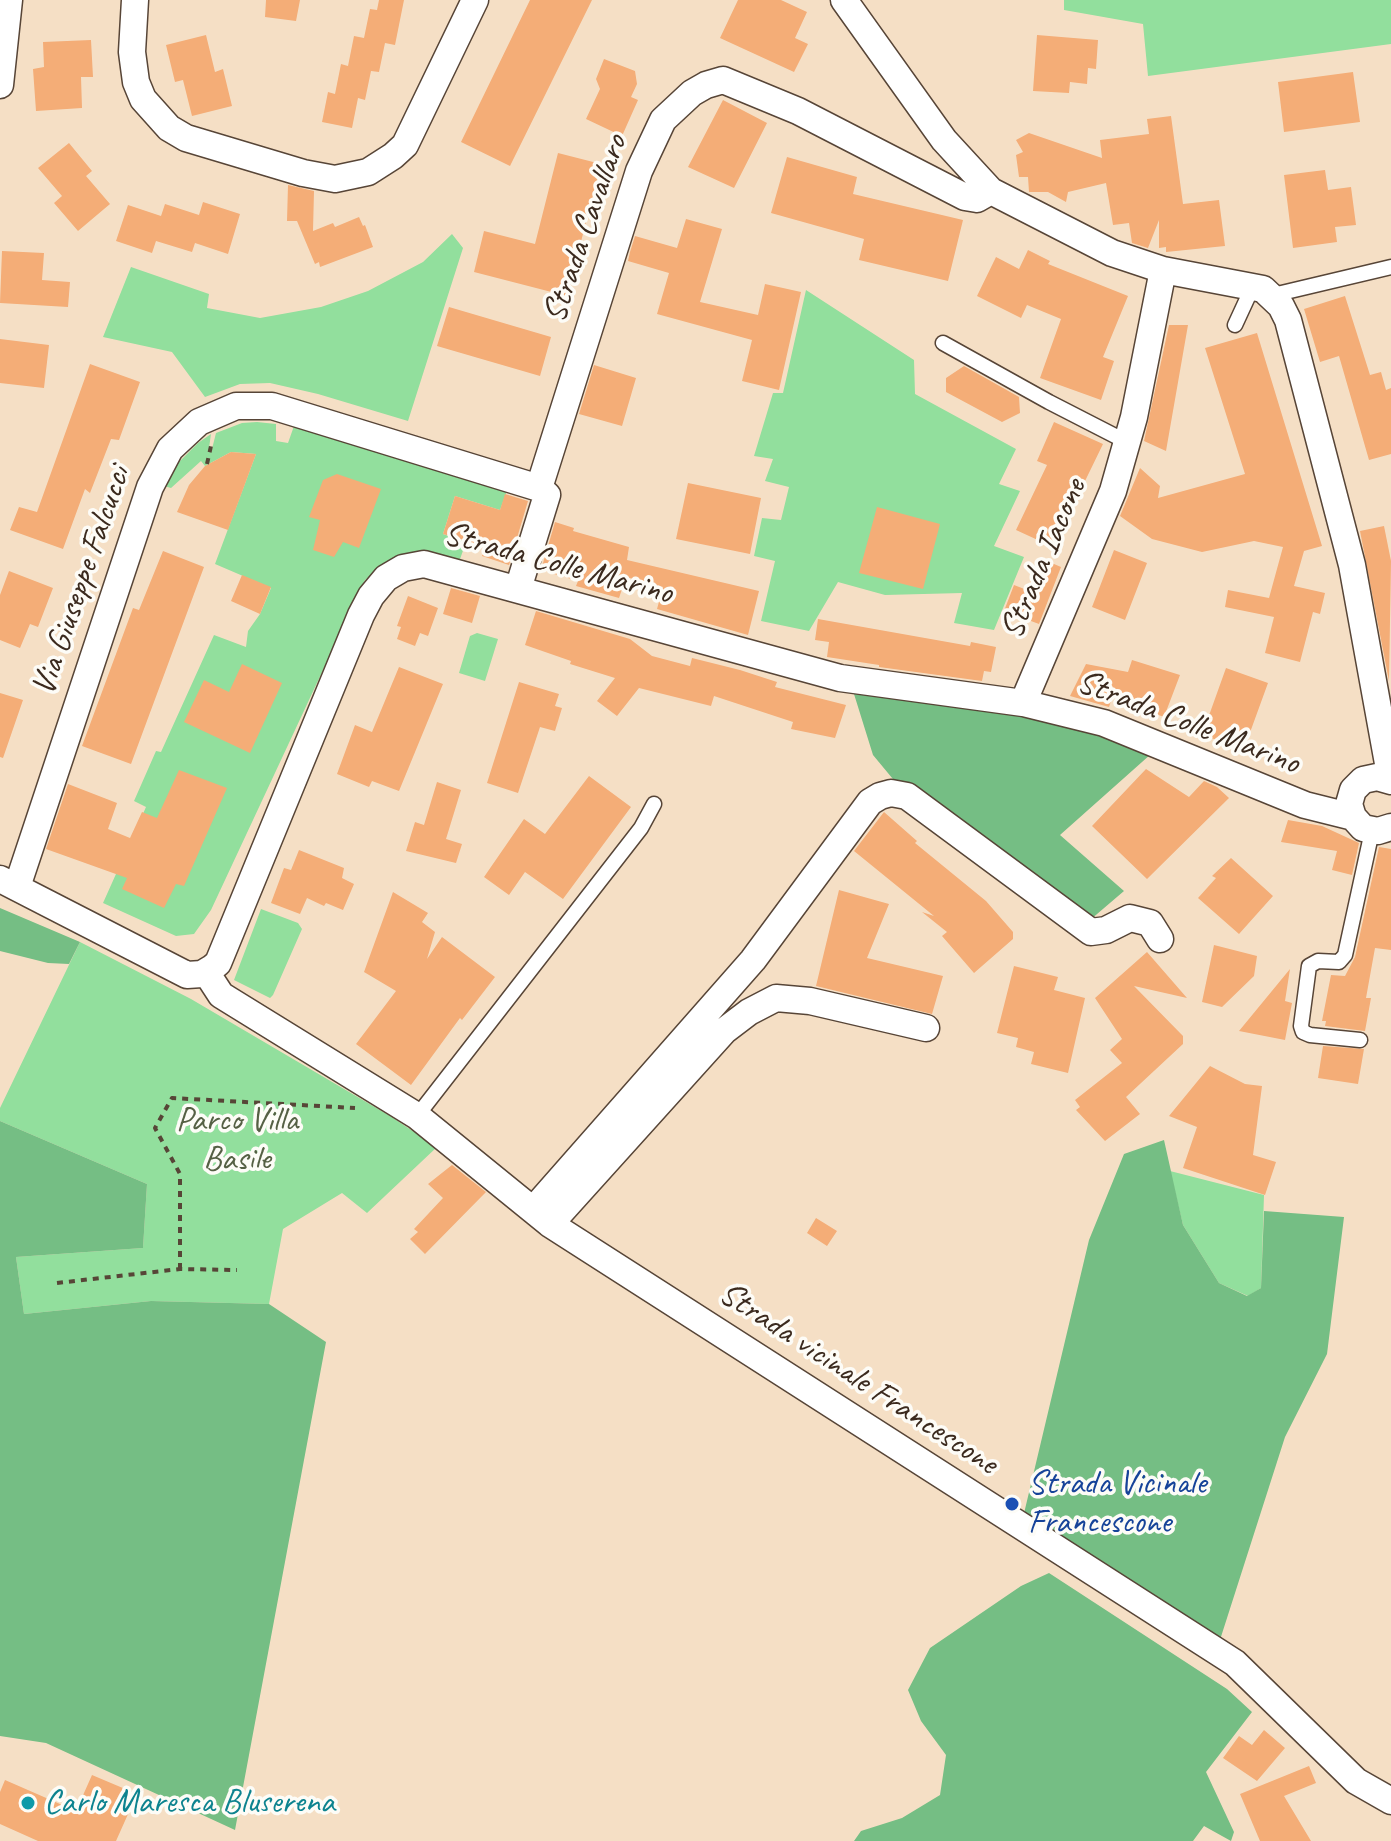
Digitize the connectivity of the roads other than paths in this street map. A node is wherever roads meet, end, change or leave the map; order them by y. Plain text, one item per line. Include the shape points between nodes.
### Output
1 (9, 0) edge
2 (135, 0) edge
3 (475, 0) edge
4 (844, 0) edge
5 (0, 85) edge
6 (991, 191) junction
7 (1391, 267) edge
8 (1163, 270) junction
9 (1263, 290) junction
10 (1235, 325) dead end
11 (943, 343) dead end
12 (1127, 442) junction
13 (539, 488) junction
14 (518, 589) junction
15 (1023, 703) junction
16 (1391, 780) edge
17 (654, 804) dead end
18 (1379, 826) edge
19 (9, 883) edge
20 (1160, 939) dead end
21 (206, 972) junction
22 (926, 1028) dead end
23 (1360, 1040) dead end
24 (417, 1116) junction
25 (542, 1217) junction
26 (1391, 1801) edge

1 - 5 street
2 - 3 street via 136,82 143,99 169,128 186,138 335,179 368,172 405,145
4 - 6 street, Strada Cavallaro via 944,140
6 - 8 street, Strada Cavallaro via 1112,253
6 - 13 street, Strada Cavallaro via 977,199 965,197 798,111 723,80 692,93 663,120 639,171
7 - 9 lane
8 - 9 street, Strada Cavallaro
8 - 12 street, Strada Iacone
9 - 10 lane
9 - 16 street via 1288,320 1333,488
11 - 12 lane
12 - 15 street, Strada Iacone via 1113,491
13 - 14 street, Strada Cavallaro via 547,495
13 - 19 street, Via Giuseppe Falcucci via 272,406 224,409 189,429 161,462 150,487
14 - 15 street, Strada Colle Marino via 840,678
14 - 21 street, Strada Colle Marino via 424,564 403,568 378,587 361,615 218,963
15 - 18 street, Strada Colle Marino via 1104,723 1305,805
16 - 18 street via 1370,777 1350,797
17 - 24 lane via 641,828
18 - 23 lane via 1345,955 1339,962 1309,966 1301,1026 1310,1035
19 - 21 street via 187,975
20 - 25 street via 1150,923 1130,918 1091,932 907,796 880,796 870,802 753,960
21 - 24 street, Strada vicinale Francescone via 221,995
22 - 25 street via 776,998 724,1031
24 - 25 street, Strada vicinale Francescone
25 - 26 street, Strada vicinale Francescone via 1235,1663 1355,1780

